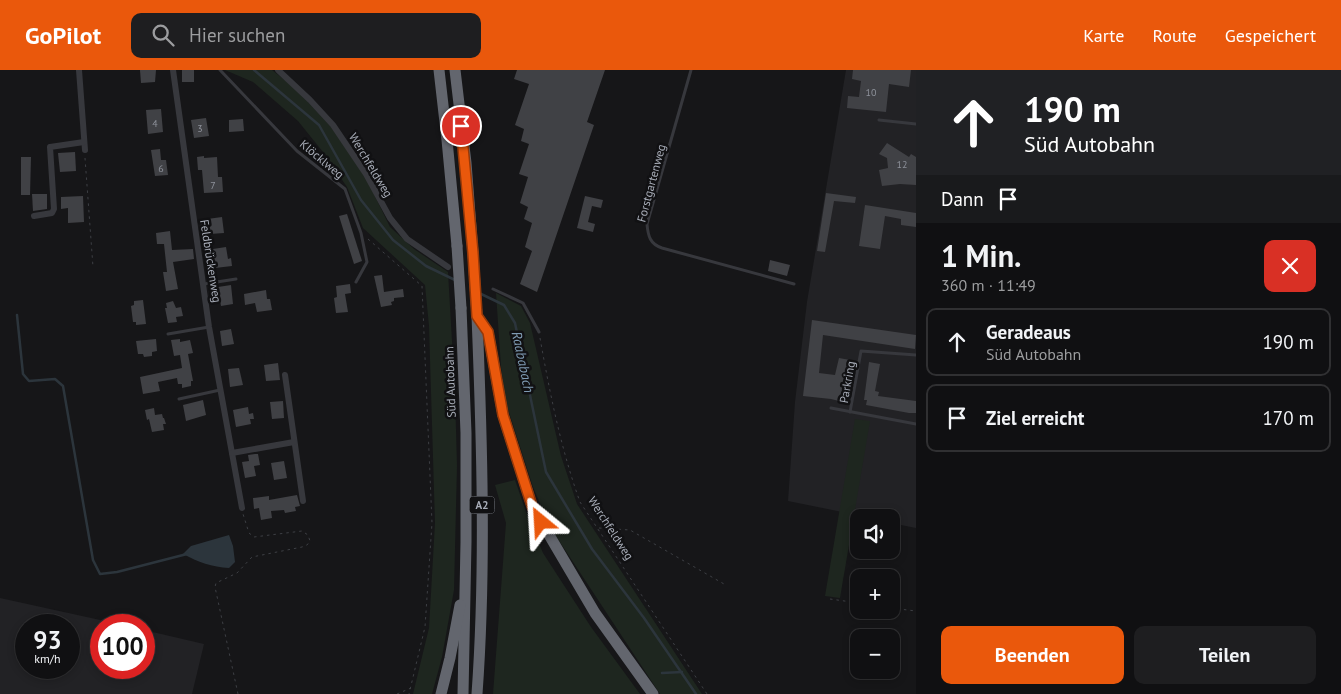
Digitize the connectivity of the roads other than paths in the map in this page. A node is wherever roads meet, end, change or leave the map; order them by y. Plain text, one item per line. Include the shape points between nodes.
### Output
1 (79, 70) edge
2 (173, 70) edge
3 (220, 70) edge
4 (278, 70) edge
5 (439, 70) edge
6 (455, 70) edge
7 (691, 70) edge
8 (879, 120) dead end
9 (916, 124) edge
10 (84, 142) junction
11 (85, 150) road end
12 (34, 216) dead end
13 (448, 267) dead end
14 (236, 279) dead end
15 (356, 282) dead end
16 (203, 284) junction
17 (794, 284) dead end
18 (493, 289) dead end
19 (477, 316) junction
20 (209, 327) junction
21 (539, 332) road end
22 (168, 334) dead end
23 (916, 355) edge
24 (285, 375) dead end
25 (221, 390) junction
26 (178, 399) dead end
27 (831, 408) dead end
28 (850, 412) junction
29 (916, 424) edge
30 (294, 442) junction
31 (232, 453) junction
32 (303, 501) dead end
33 (242, 508) road end
34 (465, 578) junction
35 (441, 694) edge
36 (463, 694) edge
37 (477, 694) edge
38 (653, 694) edge

1 - 10 street
2 - 16 street, Feldbrückenweg
3 - 15 lane, Klöcklweg via 297,151 344,189 361,233 367,262
4 - 13 street, Werchfeldweg via 333,125 366,174 390,218 407,239
5 - 34 highway, Süd Autobahn / A2, bridge via 462,308 466,433
6 - 19 highway, A2, bridge via 466,163
7 - 17 lane, Forstgartenweg via 647,224 650,241 671,251
8 - 9 lane
10 - 11 street
10 - 12 street via 50,147 54,209 48,215
14 - 16 lane
16 - 20 street, Feldbrückenweg
18 - 21 lane via 523,303
19 - 37 highway, A2 via 482,540
19 - 38 highway via 488,332 503,415 532,506 595,613
20 - 22 lane
20 - 25 street, Feldbrückenweg
23 - 28 lane, Parkring via 861,351
24 - 30 street
25 - 26 lane
25 - 31 street, Feldbrückenweg
27 - 28 lane, Parkring
28 - 29 lane, Parkring
30 - 31 street
30 - 32 street
31 - 33 street, Feldbrückenweg
34 - 35 highway
34 - 36 highway, Süd Autobahn / A2

